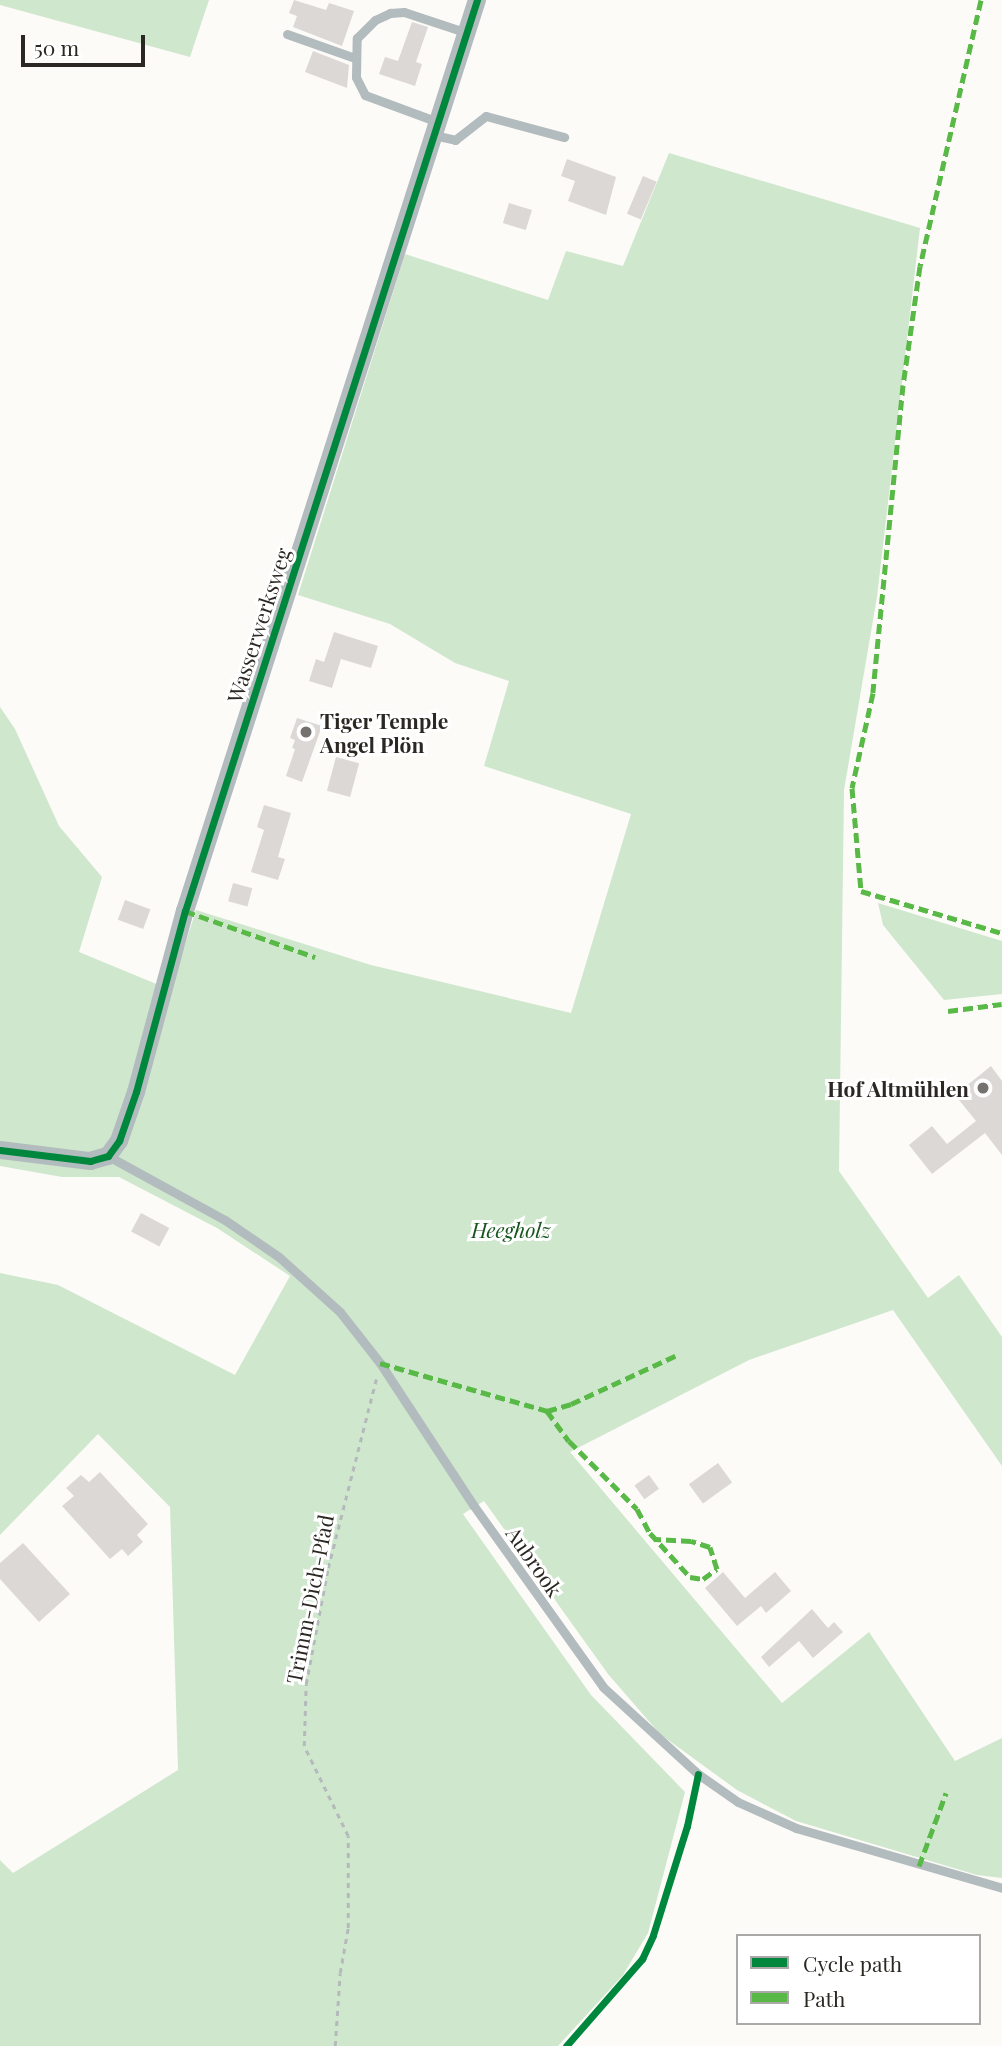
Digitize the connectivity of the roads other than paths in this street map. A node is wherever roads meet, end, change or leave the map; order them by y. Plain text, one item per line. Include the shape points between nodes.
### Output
1 (477, 0) edge
2 (467, 33) junction
3 (287, 34) dead end
4 (355, 58) junction
5 (436, 129) junction
6 (564, 136) dead end
7 (0, 1150) edge
8 (108, 1156) junction
9 (1002, 1888) edge

1 - 2 street, Wasserwerksweg
2 - 4 lane via 404,12 390,13 375,20 358,38
2 - 5 street, Wasserwerksweg
3 - 4 lane
4 - 5 lane via 356,78 365,95
5 - 6 lane via 455,140 486,116
5 - 8 street, Wasserwerksweg via 185,911 136,1092 119,1141
7 - 8 street via 90,1161
8 - 9 lane, Aubrook via 225,1220 279,1257 340,1312 603,1687 698,1774 738,1802 796,1828

